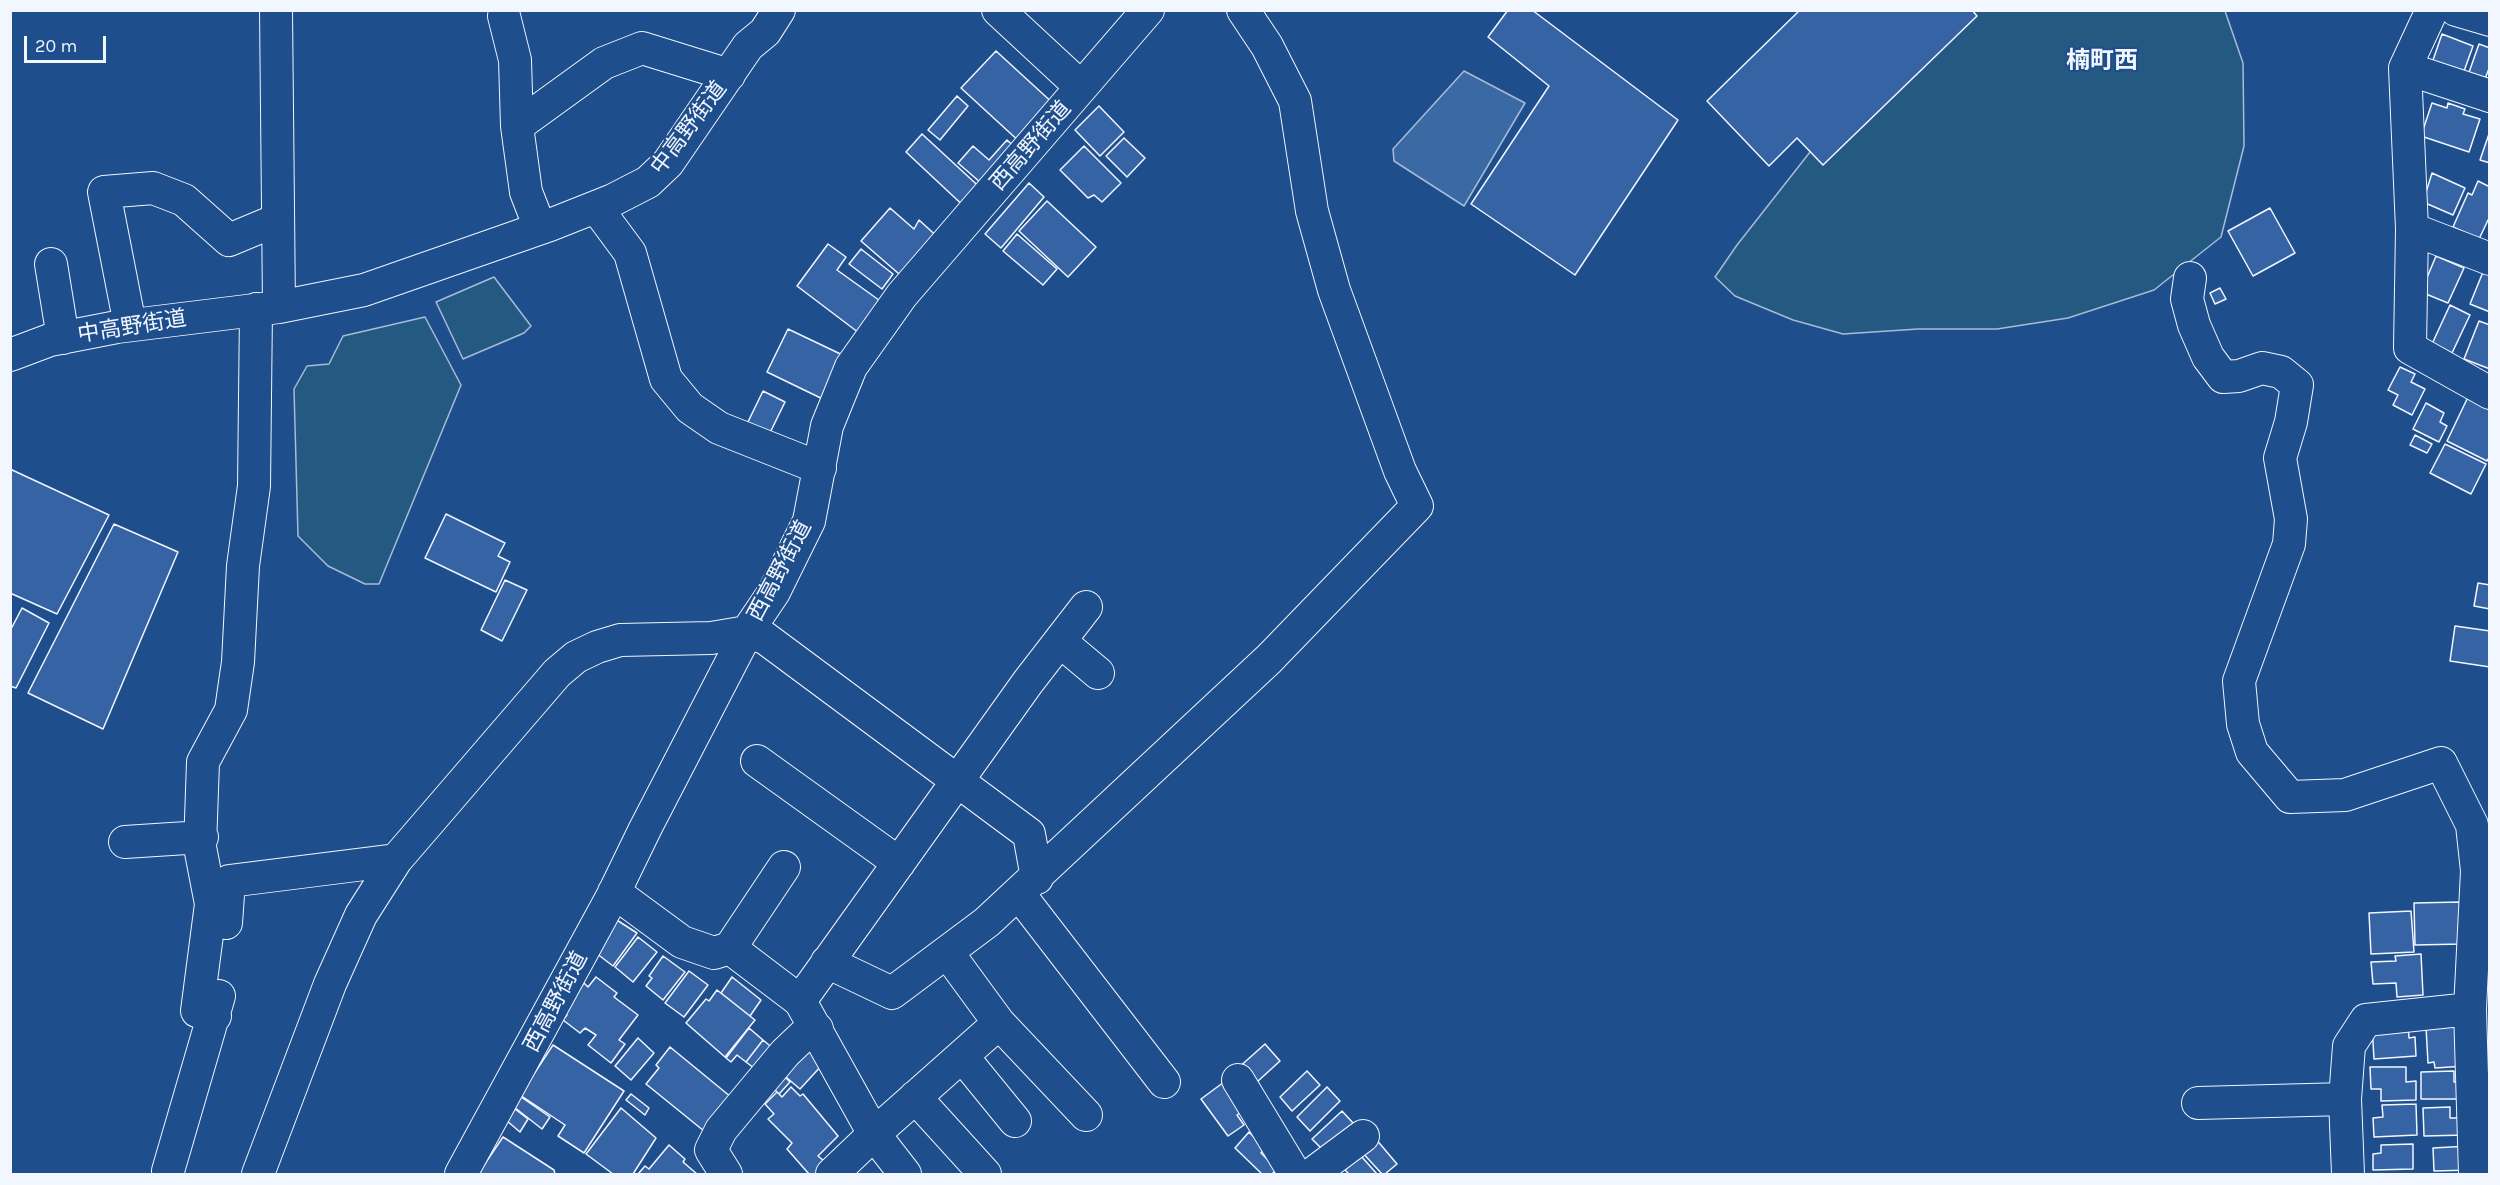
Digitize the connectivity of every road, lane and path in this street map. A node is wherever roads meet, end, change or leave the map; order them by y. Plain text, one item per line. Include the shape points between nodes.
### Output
1 (276, 10) edge
2 (779, 10) edge
3 (998, 10) edge
4 (1148, 10) edge
5 (1243, 10) edge
6 (2432, 10) edge
7 (2456, 10) edge
8 (504, 16) dead end
9 (2490, 20) edge
10 (2404, 68) junction
11 (729, 75) junction
12 (1081, 87) junction
13 (2490, 96) edge
14 (517, 126) junction
15 (596, 207) junction
16 (277, 220) junction
17 (540, 228) junction
18 (2412, 229) junction
19 (2490, 259) edge
20 (51, 264) dead end
21 (2190, 278) dead end
22 (267, 308) junction
23 (130, 325) junction
24 (63, 338) junction
25 (10, 355) edge
26 (2490, 393) edge
27 (820, 468) junction
28 (1086, 607) dead end
29 (747, 632) junction
30 (1061, 642) junction
31 (1098, 673) dead end
32 (757, 761) dead end
33 (959, 780) junction
34 (202, 837) junction
35 (125, 842) dead end
36 (396, 860) junction
37 (899, 863) junction
38 (784, 867) dead end
39 (1028, 886) junction
40 (614, 892) junction
41 (2482, 916) edge
42 (730, 948) junction
43 (947, 952) junction
44 (827, 963) junction
45 (800, 1001) junction
46 (2470, 1009) junction
47 (215, 1016) junction
48 (999, 1023) junction
49 (817, 1029) junction
50 (962, 1056) junction
51 (1238, 1080) dead end
52 (1164, 1082) dead end
53 (915, 1096) junction
54 (2345, 1099) junction
55 (2198, 1103) dead end
56 (1086, 1115) dead end
57 (1015, 1121) dead end
58 (874, 1134) junction
59 (1363, 1136) dead end
60 (168, 1171) dead end
61 (258, 1174) edge
62 (461, 1174) edge
63 (726, 1174) edge
64 (832, 1174) edge
65 (905, 1174) edge
66 (985, 1174) edge
67 (1295, 1174) edge
68 (1312, 1174) edge
69 (2348, 1174) edge
70 (2475, 1174) edge

1 - 16 street
2 - 11 street, 中高野街道
3 - 12 street
4 - 12 street, 西高野街道
5 - 39 street via 1295,101 1312,211 1334,290 1400,471 1417,506 1269,659
6 - 10 street
7 - 9 street
8 - 14 street via 515,60
10 - 13 street
10 - 18 street
11 - 14 street via 642,48 604,63
11 - 15 street, 中高野街道 via 668,163 648,182
12 - 27 street, 西高野街道 via 902,295 865,345 837,395
14 - 17 street via 526,192
15 - 17 street, 中高野街道
15 - 27 street via 630,253 666,379 690,408 719,428
16 - 22 street
16 - 23 street via 229,240 184,200 153,188 104,192
17 - 22 street, 中高野街道 via 364,290
18 - 19 street
18 - 26 street via 2410,348
20 - 24 street
21 - 41 street via 2187,299 2194,325 2208,357 2223,377 2262,368 2281,372 2297,386 2280,458 2291,519 2289,544 2239,681 2243,724 2252,752 2290,797 2345,795 2441,762 2472,825
22 - 23 street, 中高野街道
22 - 34 street via 237,662 231,710 203,762
23 - 24 street, 中高野街道
24 - 25 street, 中高野街道
27 - 29 street, 西高野街道 via 809,521 774,592
28 - 30 street
29 - 33 street via 784,651
29 - 36 street via 711,639 620,640 576,657 557,673
29 - 40 street, 西高野街道
30 - 31 street
30 - 33 street
32 - 37 street
33 - 37 street
33 - 39 street via 1029,834
34 - 35 street
34 - 47 street via 200,847 211,904 197,1011
36 - 47 street via 229,881 221,988
36 - 61 street via 361,915 330,984
37 - 44 street
38 - 42 street
39 - 43 street
39 - 52 street
40 - 42 street via 682,942 714,953
40 - 62 street, 西高野街道
41 - 46 street
42 - 45 street
43 - 44 street via 892,993
43 - 48 street
44 - 45 street
45 - 49 street
46 - 54 street via 2366,1020 2349,1046
46 - 70 street
47 - 60 street
48 - 50 street
48 - 56 street
49 - 58 street
49 - 63 street via 784,1053 722,1130 711,1150
50 - 53 street
50 - 57 street
51 - 67 street
53 - 58 street
53 - 66 street
54 - 55 street
54 - 69 street
58 - 64 street
58 - 65 street
59 - 68 street

